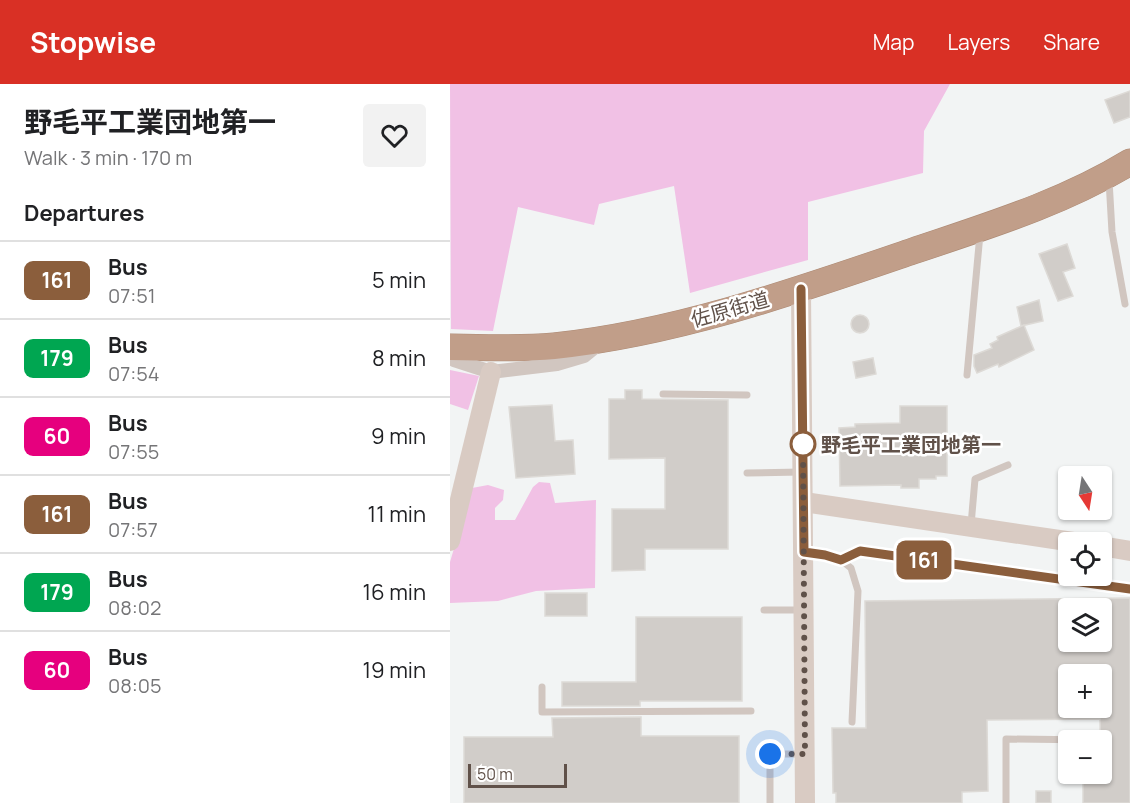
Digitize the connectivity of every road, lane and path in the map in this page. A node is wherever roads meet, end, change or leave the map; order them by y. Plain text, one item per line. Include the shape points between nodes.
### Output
1 (1120, 168) edge
2 (981, 228) junction
3 (801, 289) junction
4 (1125, 304) dead end
5 (606, 338) junction
6 (450, 347) edge
7 (450, 352) edge
8 (491, 372) junction
9 (967, 375) dead end
10 (663, 394) dead end
11 (747, 395) dead end
12 (1008, 465) dead end
13 (747, 472) dead end
14 (804, 472) junction
15 (804, 502) junction
16 (971, 526) junction
17 (1058, 540) edge
18 (450, 541) edge
19 (1112, 548) edge
20 (1130, 551) edge
21 (804, 552) junction
22 (841, 560) junction
23 (1130, 589) edge
24 (764, 610) dead end
25 (804, 610) junction
26 (542, 687) dead end
27 (752, 711) dead end
28 (852, 722) dead end
29 (1058, 740) edge
30 (805, 754) junction
31 (770, 803) edge
32 (806, 803) edge
33 (1006, 803) edge

1 - 2 highway, 佐原街道 via 1063,198
1 - 4 lane via 1112,232
2 - 3 highway, 佐原街道
2 - 9 lane
3 - 5 highway, 佐原街道 via 672,325
3 - 14 street
5 - 6 highway, 佐原街道 via 539,347
5 - 8 street via 575,359
7 - 8 street via 454,360
8 - 18 street
10 - 11 lane
12 - 16 lane via 975,479
13 - 14 lane
14 - 15 street
15 - 16 street
15 - 21 street
16 - 17 street
19 - 20 street
21 - 22 lane
21 - 25 street
22 - 23 lane via 860,551
22 - 28 lane via 851,568 858,591
24 - 25 lane
25 - 30 street
26 - 27 lane via 542,712
29 - 33 lane via 1006,740
30 - 31 lane via 770,754
30 - 32 street

